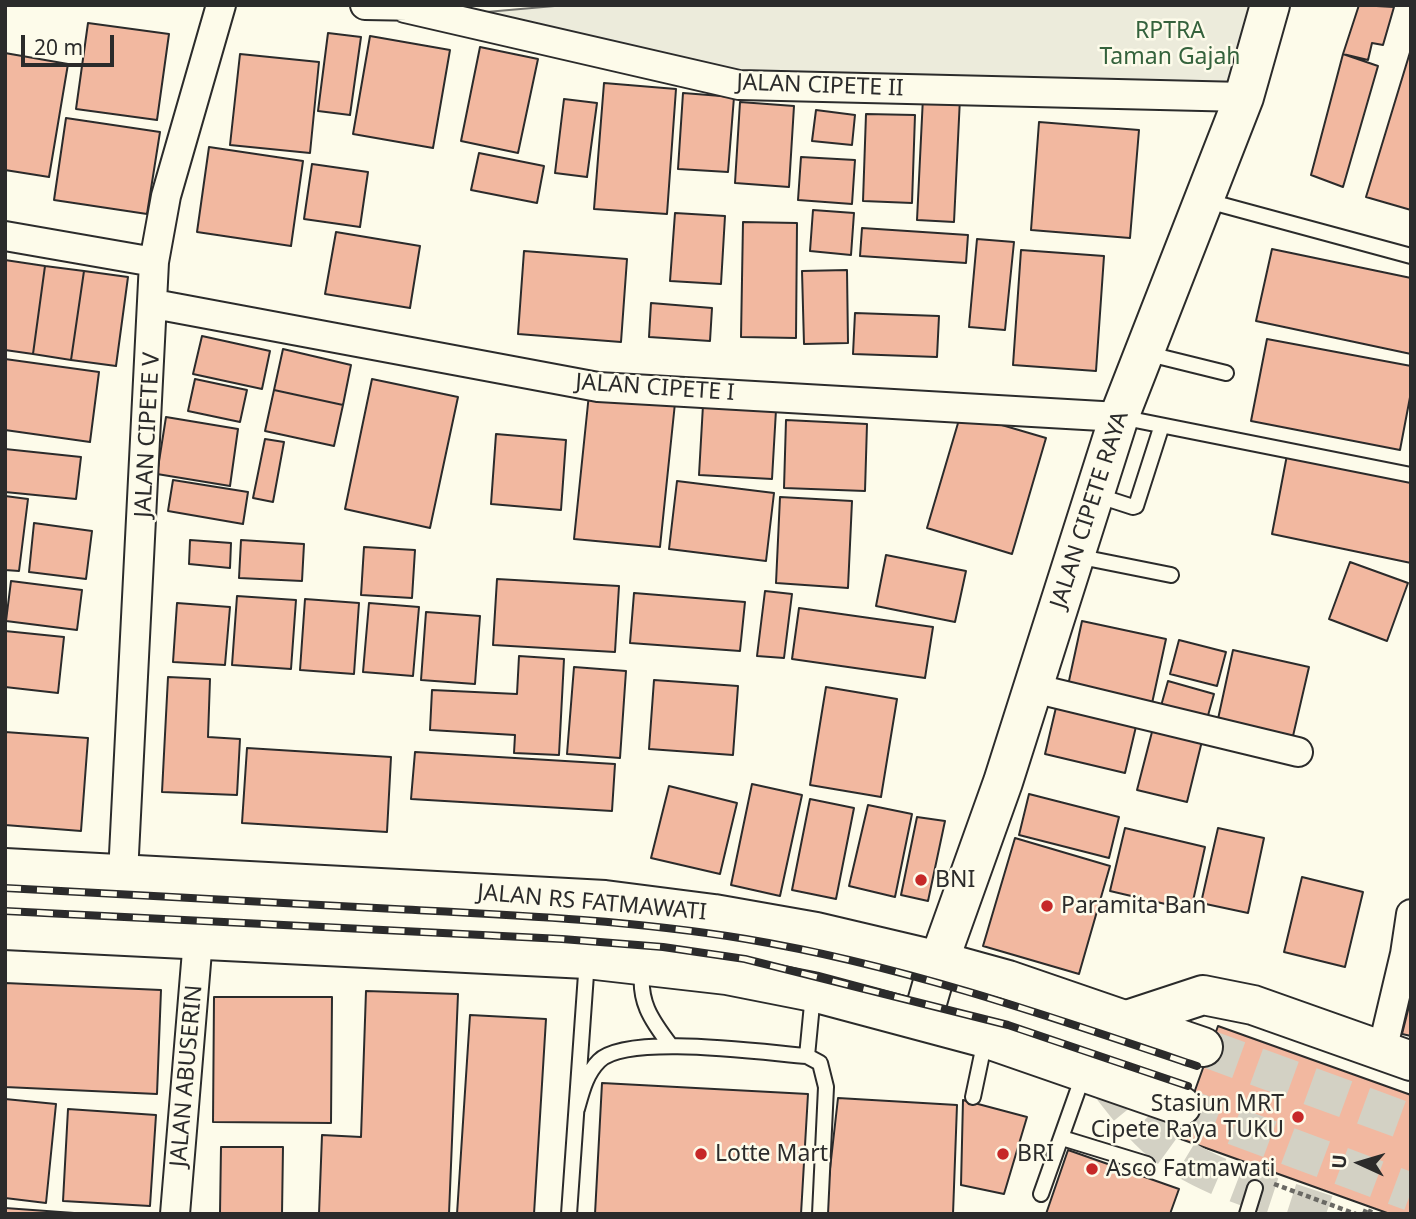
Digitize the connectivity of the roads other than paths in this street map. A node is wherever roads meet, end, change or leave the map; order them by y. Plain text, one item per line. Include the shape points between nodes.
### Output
1 (221, 5) edge
2 (365, 5) edge
3 (436, 5) edge
4 (1270, 5) edge
5 (405, 8) junction
6 (1244, 97) junction
7 (1203, 200) junction
8 (5, 236) edge
9 (1411, 256) edge
10 (154, 262) junction
11 (154, 304) junction
12 (1144, 353) junction
13 (1226, 373) dead end
14 (1119, 417) junction
15 (1161, 428) junction
16 (1411, 475) edge
17 (1094, 495) junction
18 (1075, 556) junction
19 (1171, 575) dead end
20 (1033, 688) junction
21 (1298, 752) dead end
22 (5, 868) edge
23 (123, 873) junction
24 (1411, 914) edge
25 (5, 930) edge
26 (198, 939) junction
27 (587, 959) junction
28 (939, 961) junction
29 (643, 964) junction
30 (813, 992) junction
31 (922, 1020) junction
32 (1124, 1021) junction
33 (985, 1038) junction
34 (671, 1046) junction
35 (1203, 1047) tunnel mouth
36 (807, 1056) junction
37 (1396, 1056) edge
38 (1085, 1071) junction
39 (973, 1097) dead end
40 (1181, 1106) tunnel mouth
41 (577, 1109) junction
42 (1062, 1138) junction
43 (1147, 1164) dead end
44 (1259, 1184) road end
45 (1041, 1194) dead end
46 (175, 1214) edge
47 (569, 1214) edge
48 (820, 1214) edge
49 (1247, 1214) edge

1 - 10 street, JALAN CIPETE V via 166,196
2 - 5 street
3 - 5 street
4 - 6 main road, JALAN CIPETE RAYA
5 - 6 street, JALAN CIPETE II via 739,86
6 - 7 main road, JALAN CIPETE RAYA
7 - 9 lane
7 - 12 main road, JALAN CIPETE RAYA
8 - 10 street
10 - 11 street, JALAN CIPETE V
11 - 14 street, JALAN CIPETE I via 598,387
11 - 23 street, JALAN CIPETE V
12 - 13 lane
12 - 14 main road, JALAN CIPETE RAYA
14 - 15 lane
14 - 17 main road, JALAN CIPETE RAYA
15 - 16 lane
15 - 17 lane via 1136,506
17 - 18 main road, JALAN CIPETE RAYA
18 - 19 lane
18 - 20 main road, JALAN CIPETE RAYA
20 - 21 street
20 - 28 main road, JALAN CIPETE RAYA
22 - 23 main road, JALAN RS FATMAWATI
23 - 28 main road, JALAN RS FATMAWATI via 605,900 816,932
24 - 37 street
25 - 26 main road
26 - 27 main road
26 - 46 street, JALAN ABUSERIN
27 - 29 main road
27 - 41 lane
28 - 31 main road, JALAN CIPETE RAYA
28 - 32 main road, JALAN RS FATMAWATI
29 - 30 main road
29 - 34 lane via 640,984 648,1015
30 - 31 main road
30 - 36 lane
31 - 33 main road
32 - 35 main road, JALAN RS FATMAWATI
32 - 37 main road via 1203,995 1253,1005
33 - 38 main road
33 - 39 lane
34 - 36 lane
34 - 41 lane via 618,1049 600,1059 586,1079
36 - 48 lane via 820,1063 826,1087
38 - 40 main road
38 - 42 lane
41 - 47 lane
42 - 43 lane
42 - 45 lane
44 - 49 lane

